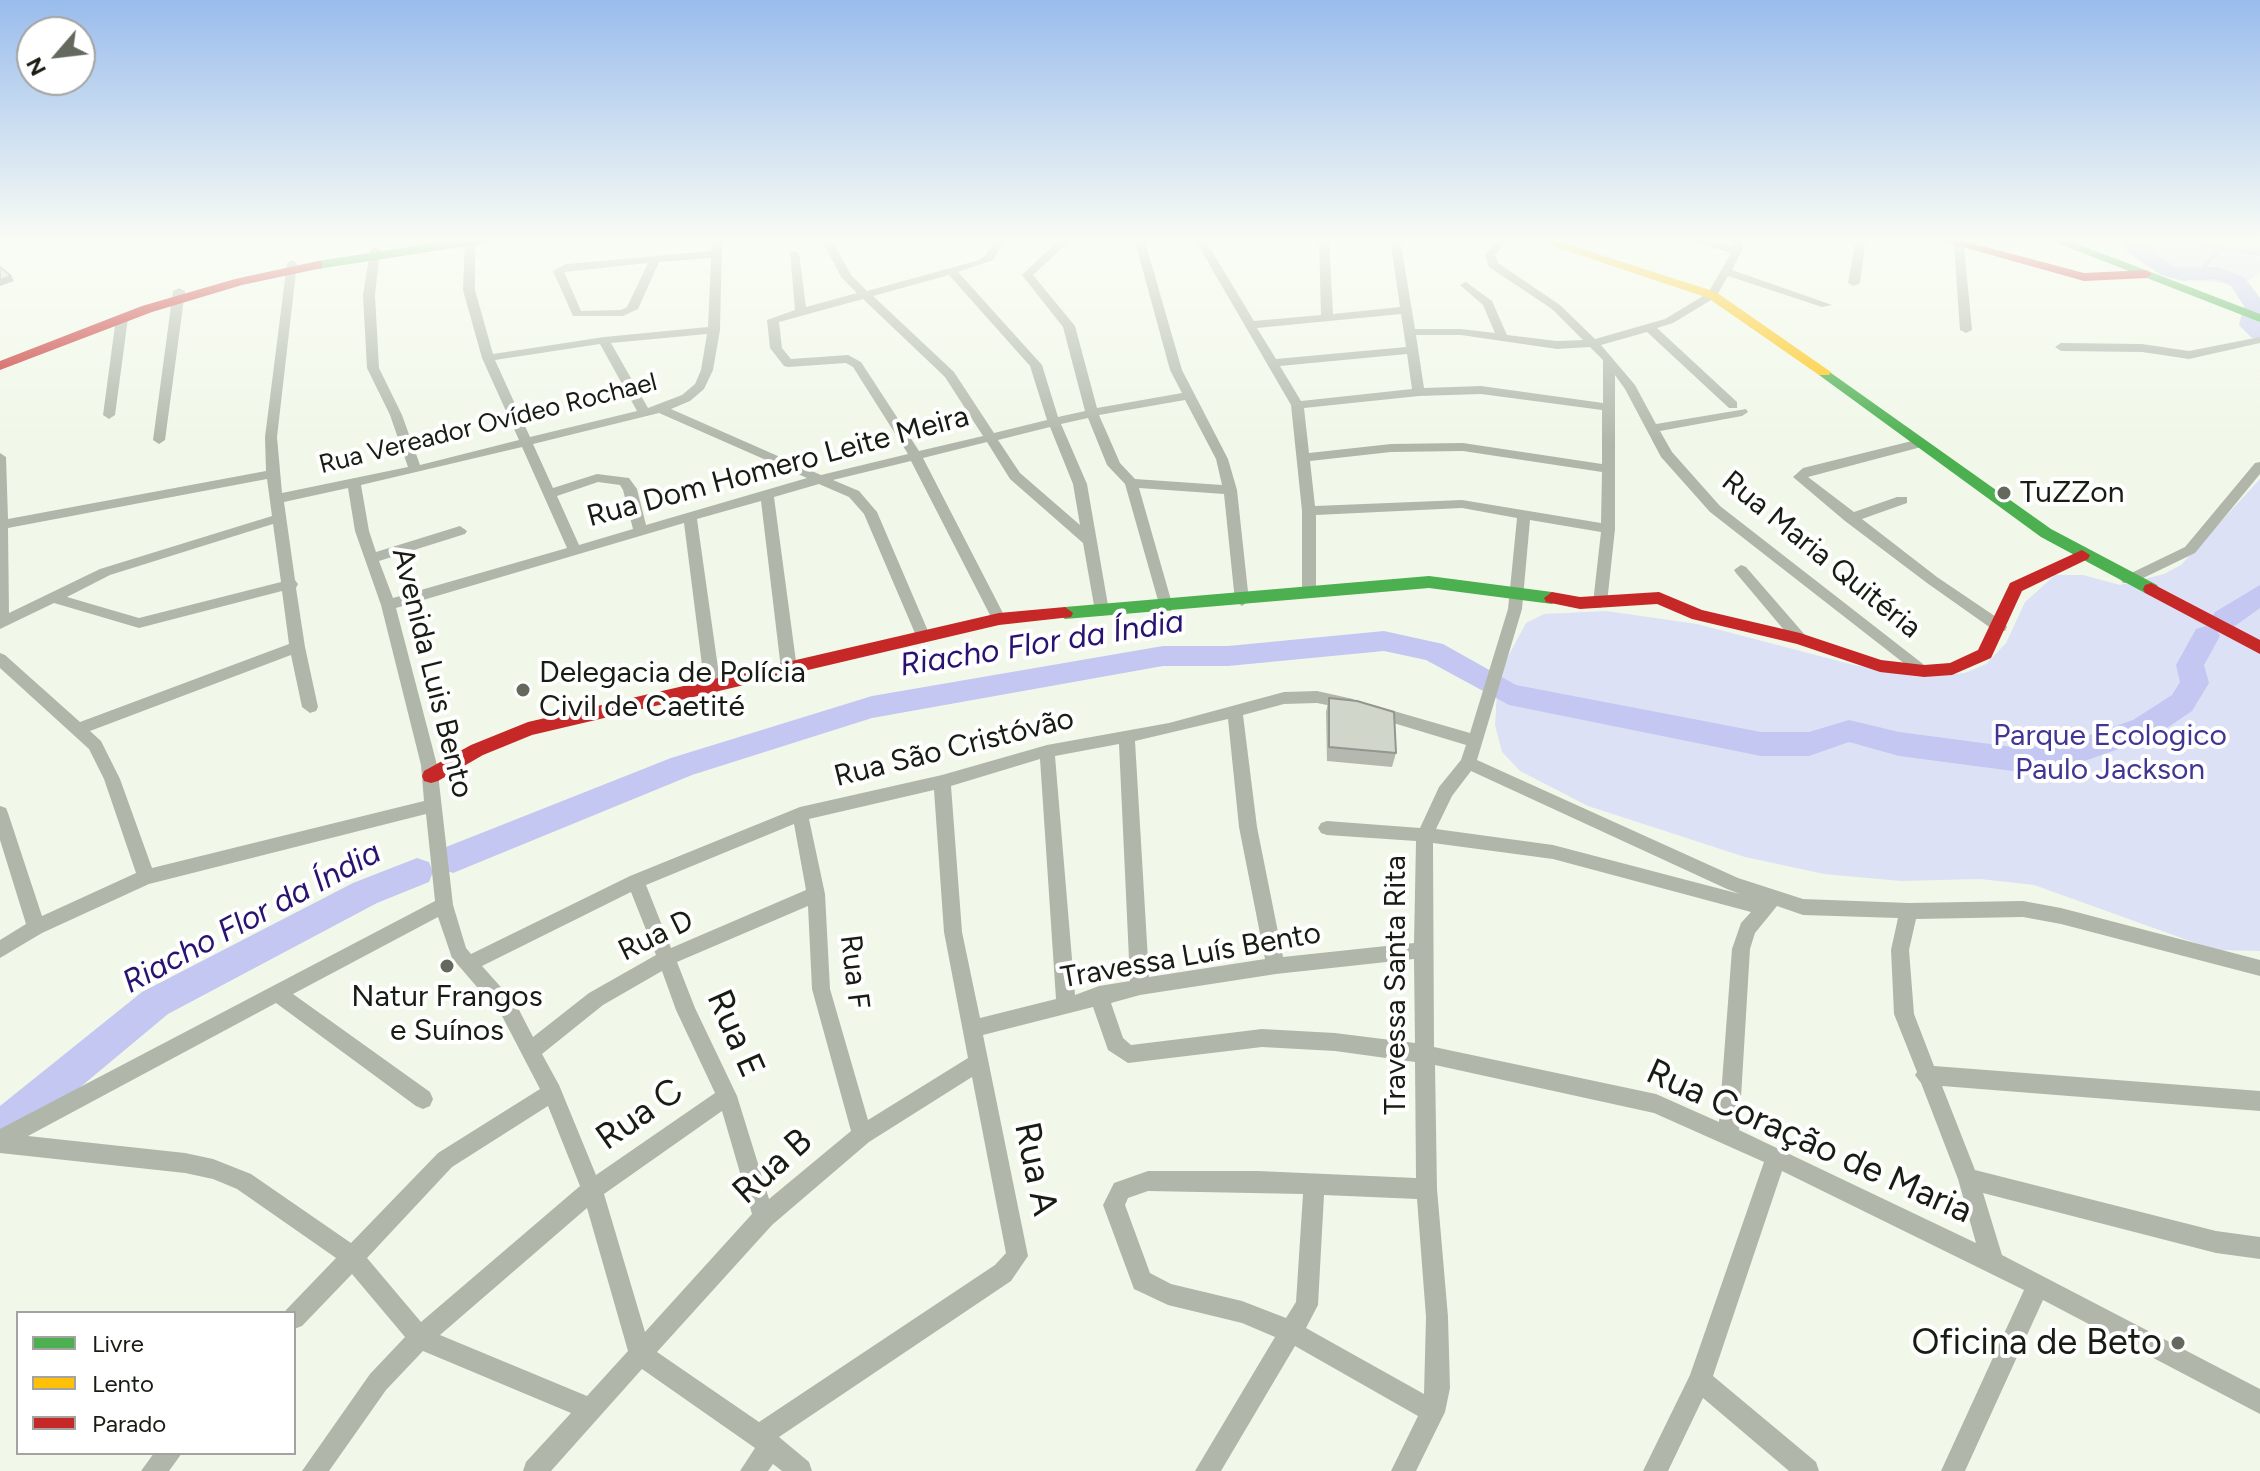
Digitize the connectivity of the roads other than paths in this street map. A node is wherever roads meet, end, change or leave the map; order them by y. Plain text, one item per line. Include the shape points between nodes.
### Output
1 (146, 307) edge
2 (149, 307) edge
3 (177, 307) edge
4 (287, 307) edge
5 (370, 307) edge
6 (474, 307) edge
7 (573, 307) edge
8 (633, 307) edge
9 (715, 307) edge
10 (800, 307) edge
11 (824, 307) edge
12 (876, 307) edge
13 (985, 307) edge
14 (1053, 307) edge
15 (1159, 307) edge
16 (1239, 307) edge
17 (1327, 307) edge
18 (1405, 307) edge
19 (1490, 307) edge
20 (1555, 307) edge
21 (1695, 307) edge
22 (1730, 307) edge
23 (1964, 307) edge
24 (2231, 307) edge
25 (1406, 310) junction
26 (801, 312) junction
27 (589, 314) junction
28 (1327, 317) junction
29 (122, 318) junction
30 (2260, 318) edge
31 (1250, 325) junction
32 (1650, 328) junction
33 (714, 330) junction
34 (1966, 330) dead end
35 (1410, 332) junction
36 (1503, 339) junction
37 (604, 340) junction
38 (2260, 340) edge
39 (583, 343) junction
40 (1593, 343) junction
41 (2061, 347) dead end
42 (1414, 350) junction
43 (488, 358) junction
44 (1609, 359) junction
45 (2, 361) edge
46 (1274, 363) junction
47 (1419, 392) junction
48 (1186, 396) junction
49 (1297, 405) junction
50 (1608, 407) junction
51 (660, 409) junction
52 (644, 413) junction
53 (1092, 413) junction
54 (109, 415) dead end
55 (1054, 422) junction
56 (1653, 428) junction
57 (989, 438) junction
58 (159, 440) dead end
59 (524, 442) junction
60 (1920, 443) junction
61 (915, 455) junction
62 (0, 457) edge
63 (1303, 458) junction
64 (2260, 466) edge
65 (1610, 469) junction
66 (415, 470) junction
67 (273, 474) junction
68 (820, 479) junction
69 (1131, 483) junction
70 (354, 484) junction
71 (1230, 490) junction
72 (767, 493) junction
73 (549, 494) junction
74 (276, 499) junction
75 (1902, 500) dead end
76 (1309, 511) junction
77 (1524, 513) junction
78 (690, 515) junction
79 (279, 518) junction
80 (1850, 518) junction
81 (1, 525) edge
82 (640, 529) junction
83 (1608, 529) junction
84 (460, 531) dead end
85 (1091, 542) junction
86 (574, 549) junction
87 (2082, 555) junction
88 (372, 558) junction
89 (1741, 570) dead end
90 (2128, 580) junction
91 (291, 584) junction
92 (1517, 592) junction
93 (1309, 593) junction
94 (50, 597) junction
95 (1242, 601) junction
96 (1600, 603) junction
97 (388, 605) junction
98 (1166, 607) junction
99 (1102, 611) junction
100 (999, 619) junction
101 (1, 623) edge
102 (2000, 627) junction
103 (924, 638) junction
104 (1800, 639) junction
105 (297, 647) junction
106 (2260, 648) edge
107 (0, 659) edge
108 (789, 669) junction
109 (1924, 671) junction
110 (713, 689) junction
111 (310, 707) dead end
112 (1235, 712) junction
113 (77, 729) junction
114 (1127, 737) junction
115 (1475, 741) junction
116 (1047, 751) junction
117 (1468, 763) junction
118 (431, 776) junction
119 (942, 782) junction
120 (435, 805) junction
121 (0, 813) edge
122 (800, 814) junction
123 (1327, 828) dead end
124 (1425, 835) junction
125 (146, 877) junction
126 (636, 881) junction
127 (816, 894) junction
128 (1769, 903) junction
129 (444, 905) junction
130 (1909, 911) junction
131 (36, 927) junction
132 (0, 950) edge
133 (1423, 950) junction
134 (667, 958) junction
135 (468, 964) junction
136 (1276, 966) junction
137 (2258, 972) edge
138 (1140, 987) junction
139 (278, 994) junction
140 (1099, 995) junction
141 (1066, 1004) junction
142 (971, 1029) junction
143 (532, 1050) junction
144 (1426, 1054) junction
145 (979, 1062) junction
146 (1925, 1075) junction
147 (552, 1092) junction
148 (727, 1096) junction
149 (423, 1099) dead end
150 (2260, 1101) edge
151 (862, 1135) junction
152 (1728, 1135) junction
153 (0, 1141) edge
154 (1776, 1157) junction
155 (1968, 1179) junction
156 (1314, 1184) junction
157 (1427, 1189) junction
158 (592, 1190) junction
159 (764, 1217) junction
160 (2260, 1248) edge
161 (351, 1256) junction
162 (1993, 1262) junction
163 (2037, 1287) junction
164 (296, 1316) edge
165 (1292, 1332) junction
166 (420, 1338) junction
167 (640, 1354) junction
168 (1700, 1380) junction
169 (2260, 1402) edge
170 (589, 1409) junction
171 (1433, 1412) junction
172 (766, 1441) junction
173 (168, 1455) edge
174 (153, 1471) edge
175 (314, 1471) edge
176 (535, 1471) edge
177 (752, 1471) edge
178 (800, 1471) edge
179 (1207, 1471) edge
180 (1403, 1471) edge
181 (1655, 1471) edge
182 (1807, 1471) edge
183 (1953, 1471) edge

1 - 45 street
2 - 29 street
3 - 58 street
4 - 67 street via 272,424
5 - 66 street via 373,368
6 - 43 street
7 - 27 street via 575,313
8 - 27 street via 630,312
9 - 33 street, Rua Vereador Ovídeo Rochael
10 - 26 street
11 - 26 street
12 - 57 street via 950,375
13 - 55 street via 1033,358
14 - 53 street via 1069,326
15 - 48 street
16 - 31 street
17 - 28 street
18 - 25 street
19 - 36 street
20 - 40 street, Rua Maria Quitéria
21 - 32 street
22 - 60 street
23 - 34 street
24 - 30 street
25 - 28 street
25 - 35 street
26 - 61 street via 773,322 776,348 788,363 853,361
27 - 39 street
28 - 31 street
29 - 45 street
29 - 54 street
31 - 46 street
32 - 40 street
32 - 56 street via 1737,409
33 - 37 street
33 - 51 street, Rua Vereador Ovídeo Rochael via 700,386
35 - 36 street via 1453,331
35 - 42 street
36 - 40 street
37 - 39 street
37 - 52 street
38 - 41 street via 2189,355 2142,348
39 - 43 street
40 - 44 street, Rua Maria Quitéria
42 - 46 street
42 - 47 street
43 - 59 street
44 - 50 street
44 - 56 street, Rua Maria Quitéria
46 - 49 street
47 - 49 street
47 - 50 street via 1500,391
48 - 53 street, Rua Dom Homero Leite Meira
48 - 71 street via 1222,459
49 - 63 street
50 - 65 street
51 - 52 street, Rua Vereador Ovídeo Rochael
51 - 68 street
52 - 59 street, Rua Vereador Ovídeo Rochael
53 - 55 street, Rua Dom Homero Leite Meira
53 - 69 street via 1114,465
55 - 57 street, Rua Dom Homero Leite Meira
55 - 85 street via 1080,484
56 - 109 street, Rua Maria Quitéria via 1666,454 1734,527
57 - 61 street, Rua Dom Homero Leite Meira
57 - 85 street via 1015,476
59 - 66 street, Rua Vereador Ovídeo Rochael
59 - 73 street
60 - 80 street via 1802,474 1801,480
60 - 87 street
61 - 68 street, Rua Dom Homero Leite Meira
61 - 100 street
62 - 81 street
63 - 65 street via 1463,447
63 - 76 street
64 - 90 street via 2190,550
65 - 83 street
66 - 70 street, Rua Vereador Ovídeo Rochael
67 - 74 street
67 - 81 street
68 - 72 street, Rua Dom Homero Leite Meira
68 - 103 street via 854,494 870,512
69 - 71 street
69 - 98 street
70 - 74 street, Rua Vereador Ovídeo Rochael
70 - 88 street, Avenida Luis Bento
71 - 95 street
72 - 78 street, Rua Dom Homero Leite Meira
72 - 108 street
73 - 82 street via 597,478 624,481
73 - 86 street
74 - 79 street
75 - 80 street
76 - 77 street via 1462,504
76 - 93 street
77 - 83 street
77 - 92 street, Travessa Santa Rita
78 - 82 street, Rua Dom Homero Leite Meira
78 - 110 street
79 - 91 street
79 - 94 street via 120,567
80 - 102 street
81 - 101 street
82 - 86 street, Rua Dom Homero Leite Meira
83 - 96 street
84 - 88 street
85 - 99 street
86 - 97 street, Rua Dom Homero Leite Meira
87 - 90 street
87 - 102 street via 2016,587
88 - 97 street, Avenida Luis Bento
89 - 104 street
90 - 106 street
91 - 94 street via 139,623
91 - 105 street
92 - 93 street via 1429,582
92 - 96 street
92 - 115 street, Travessa Santa Rita
93 - 95 street
94 - 101 street
95 - 98 street
96 - 104 street via 1659,598 1698,615
97 - 118 street, Avenida Luis Bento
98 - 99 street
99 - 100 street
100 - 103 street
102 - 109 street via 1977,661
103 - 108 street
104 - 109 street via 1880,666
105 - 111 street
105 - 113 street
107 - 113 street
108 - 110 street
110 - 118 street via 528,729
112 - 114 street, Rua São Cristóvão
112 - 115 street, Rua São Cristóvão via 1284,698 1317,697
112 - 136 street via 1248,827
113 - 125 street via 105,760
114 - 116 street, Rua São Cristóvão
114 - 138 street
115 - 117 street, Travessa Santa Rita
116 - 119 street, Rua São Cristóvão
116 - 141 street
117 - 124 street, Travessa Santa Rita via 1445,792
117 - 128 street
118 - 120 street, Avenida Luis Bento
119 - 122 street, Rua São Cristóvão
119 - 142 street, Rua A via 949,907
120 - 125 street
120 - 129 street, Avenida Luis Bento
121 - 131 street
122 - 126 street, Rua São Cristóvão
122 - 127 street, Rua F
123 - 124 street
124 - 128 street via 1553,852
124 - 133 street, Travessa Santa Rita
125 - 131 street
126 - 134 street, Rua E
126 - 135 street, Rua São Cristóvão
127 - 134 street, Rua D
127 - 151 street, Rua F via 821,989
128 - 130 street
128 - 152 street via 1747,929 1741,949
129 - 135 street, Avenida Luis Bento via 453,940
129 - 139 street
130 - 137 street via 2023,909
130 - 146 street via 1900,950 1900,985
131 - 132 street
133 - 136 street, Travessa Luís Bento
133 - 144 street, Travessa Santa Rita
134 - 143 street, Rua D via 596,999
134 - 148 street, Rua E
135 - 143 street, Avenida Luis Bento via 509,1010
136 - 138 street, Travessa Luís Bento
138 - 140 street, Travessa Luís Bento
139 - 149 street
139 - 153 street
140 - 141 street, Travessa Luís Bento
140 - 144 street, Rua Coração de Maria via 1115,1044 1128,1054 1262,1038
141 - 142 street, Travessa Luís Bento
142 - 145 street, Rua A
143 - 147 street, Avenida Luis Bento
144 - 152 street, Rua Coração de Maria via 1624,1095
144 - 157 street, Travessa Santa Rita
145 - 151 street, Rua B
145 - 172 street, Rua A via 1015,1262
146 - 150 street
146 - 155 street
147 - 158 street, Avenida Luis Bento
147 - 161 street via 445,1160
148 - 158 street, Rua C
148 - 159 street, Rua E
151 - 159 street, Rua B
152 - 154 street, Rua Coração de Maria
153 - 161 street via 213,1169 244,1181
154 - 162 street, Rua Coração de Maria
154 - 168 street
155 - 160 street via 2216,1242
155 - 162 street
156 - 157 street
156 - 165 street via 1307,1305
156 - 165 street via 1148,1181 1121,1190 1114,1205 1142,1281
157 - 171 street, Travessa Santa Rita via 1438,1360
158 - 166 street, Rua C
158 - 167 street, Avenida Luis Bento
159 - 167 street, Rua B
161 - 164 street
161 - 166 street
162 - 163 street, Rua Coração de Maria
163 - 169 street, Rua Coração de Maria
163 - 183 street
165 - 171 street
165 - 179 street
166 - 170 street
166 - 175 street, Rua C via 378,1382
167 - 170 street, Rua B
167 - 172 street
168 - 181 street
168 - 182 street
170 - 176 street, Rua B
171 - 180 street, Travessa Santa Rita
172 - 177 street
172 - 178 street
173 - 174 street

